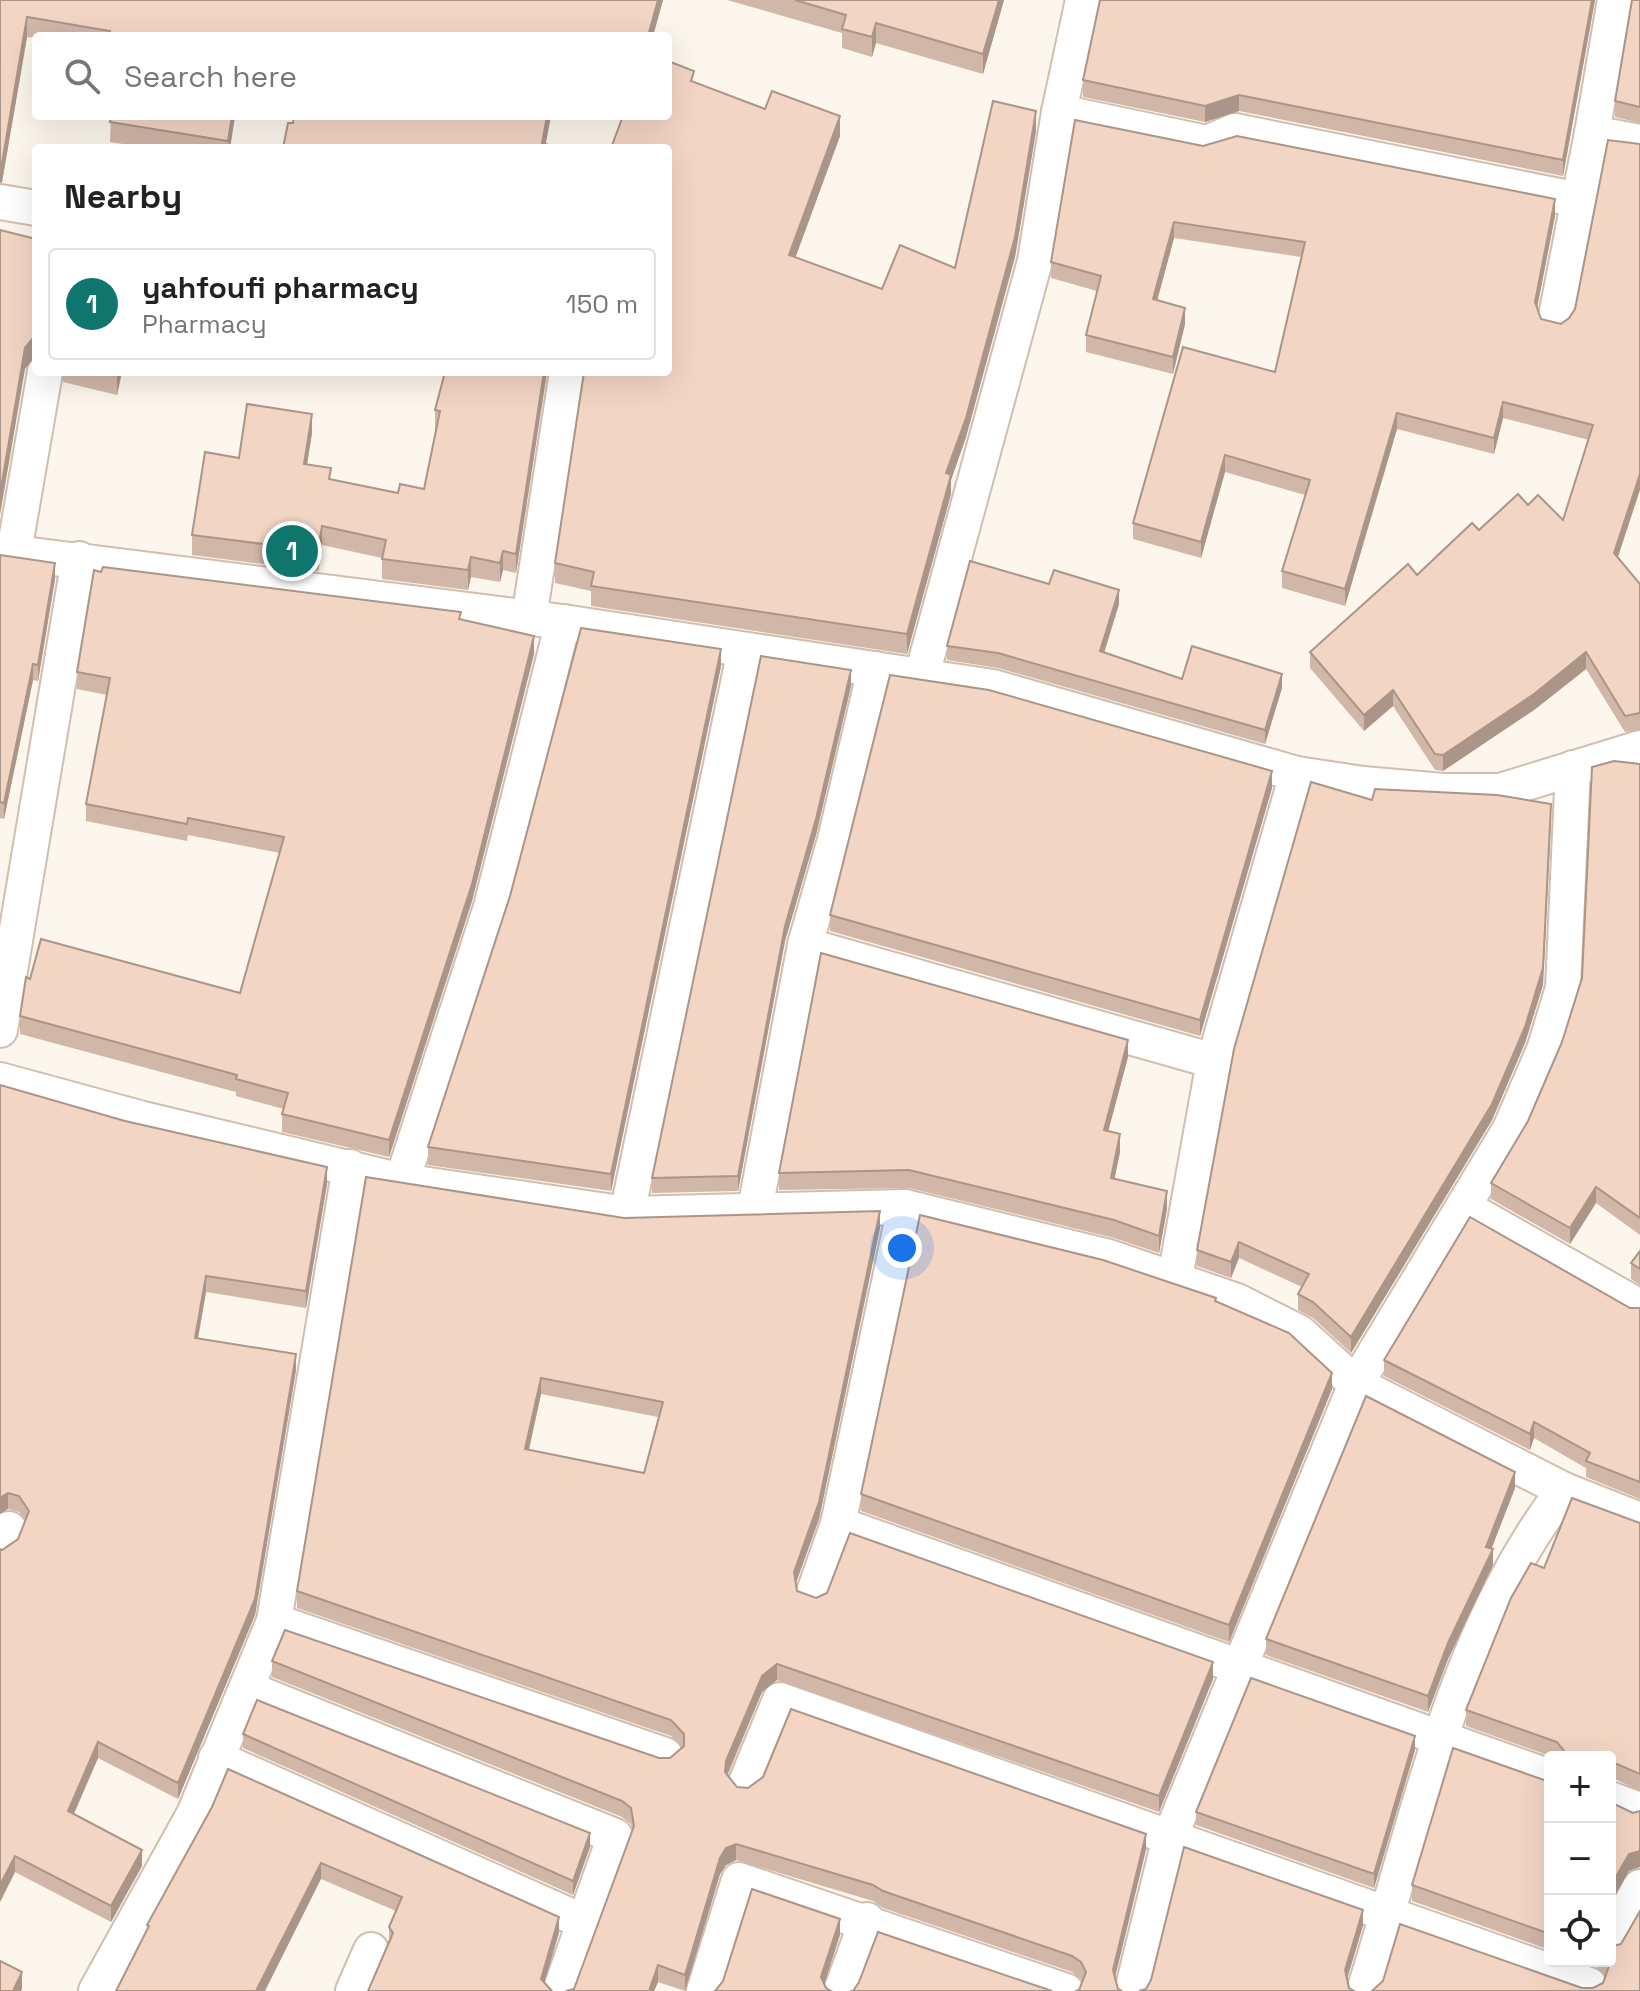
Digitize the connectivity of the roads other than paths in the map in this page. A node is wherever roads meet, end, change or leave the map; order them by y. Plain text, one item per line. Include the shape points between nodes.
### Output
1 (1083, 0) edge
2 (1615, 0) edge
3 (1059, 112) junction
4 (1592, 133) junction
5 (1640, 142) edge
6 (1579, 200) junction
7 (0, 202) edge
8 (32, 207) edge
9 (1555, 321) edge
10 (44, 376) edge
11 (566, 376) edge
12 (7, 552) edge
13 (79, 559) junction
14 (529, 618) junction
15 (563, 622) junction
16 (745, 650) junction
17 (875, 669) junction
18 (922, 675) junction
19 (1640, 748) edge
20 (1573, 768) junction
21 (1297, 774) junction
22 (805, 945) junction
23 (0, 1030) edge
24 (1214, 1061) junction
25 (0, 1080) edge
26 (350, 1167) junction
27 (402, 1181) junction
28 (905, 1207) junction
29 (1464, 1207) junction
30 (755, 1209) junction
31 (627, 1214) junction
32 (1175, 1278) junction
33 (1640, 1307) edge
34 (1356, 1384) junction
35 (1564, 1490) junction
36 (1640, 1520) edge
37 (838, 1524) junction
38 (813, 1595) edge
39 (274, 1621) junction
40 (1237, 1666) junction
41 (248, 1689) junction
42 (1441, 1738) junction
43 (665, 1755) edge
44 (216, 1758) junction
45 (1544, 1775) edge
46 (745, 1785) edge
47 (1616, 1801) edge
48 (1640, 1810) edge
49 (1170, 1837) junction
50 (1640, 1887) edge
51 (1388, 1916) junction
52 (867, 1920) junction
53 (582, 1921) junction
54 (1616, 1933) edge
55 (371, 1950) dead end
56 (1592, 1979) edge
57 (96, 1991) edge
58 (353, 1991) edge
59 (560, 1991) edge
60 (704, 1991) edge
61 (841, 1991) edge
62 (1066, 1991) edge
63 (1132, 1991) edge
64 (1364, 1991) edge

1 - 3 street
2 - 4 street
3 - 6 street via 1207,143 1235,131
3 - 18 street via 1035,261
4 - 5 street
4 - 6 street
6 - 9 street
7 - 8 street
10 - 12 street
11 - 14 street
12 - 13 street
13 - 14 street
13 - 23 street
14 - 15 street
15 - 16 street
15 - 27 street via 491,907
16 - 17 street
16 - 31 street
17 - 18 street
17 - 22 street
18 - 21 street via 993,687
19 - 20 street
20 - 21 street via 1500,791 1443,791
20 - 29 street via 1563,988 1544,1050 1510,1129
21 - 24 street
22 - 24 street
22 - 30 street
24 - 32 street
25 - 26 street
26 - 27 street
26 - 39 street
27 - 31 street
28 - 30 street
28 - 32 street via 1048,1240
28 - 37 street
29 - 33 street
29 - 34 street
30 - 31 street
32 - 34 street via 1300,1333
34 - 35 street
34 - 40 street
35 - 36 street
35 - 42 street via 1534,1529 1478,1636
37 - 38 street
37 - 40 street
39 - 41 street
39 - 43 street
40 - 42 street
40 - 49 street
41 - 44 street
41 - 53 street via 615,1836
42 - 45 street
42 - 51 street
44 - 53 street
44 - 57 street via 194,1814
46 - 49 street via 780,1700
47 - 48 street
49 - 51 street
49 - 63 street
50 - 54 street
51 - 56 street
51 - 64 street
52 - 60 street via 739,1880
52 - 61 street
52 - 62 street
53 - 59 street
55 - 58 street

